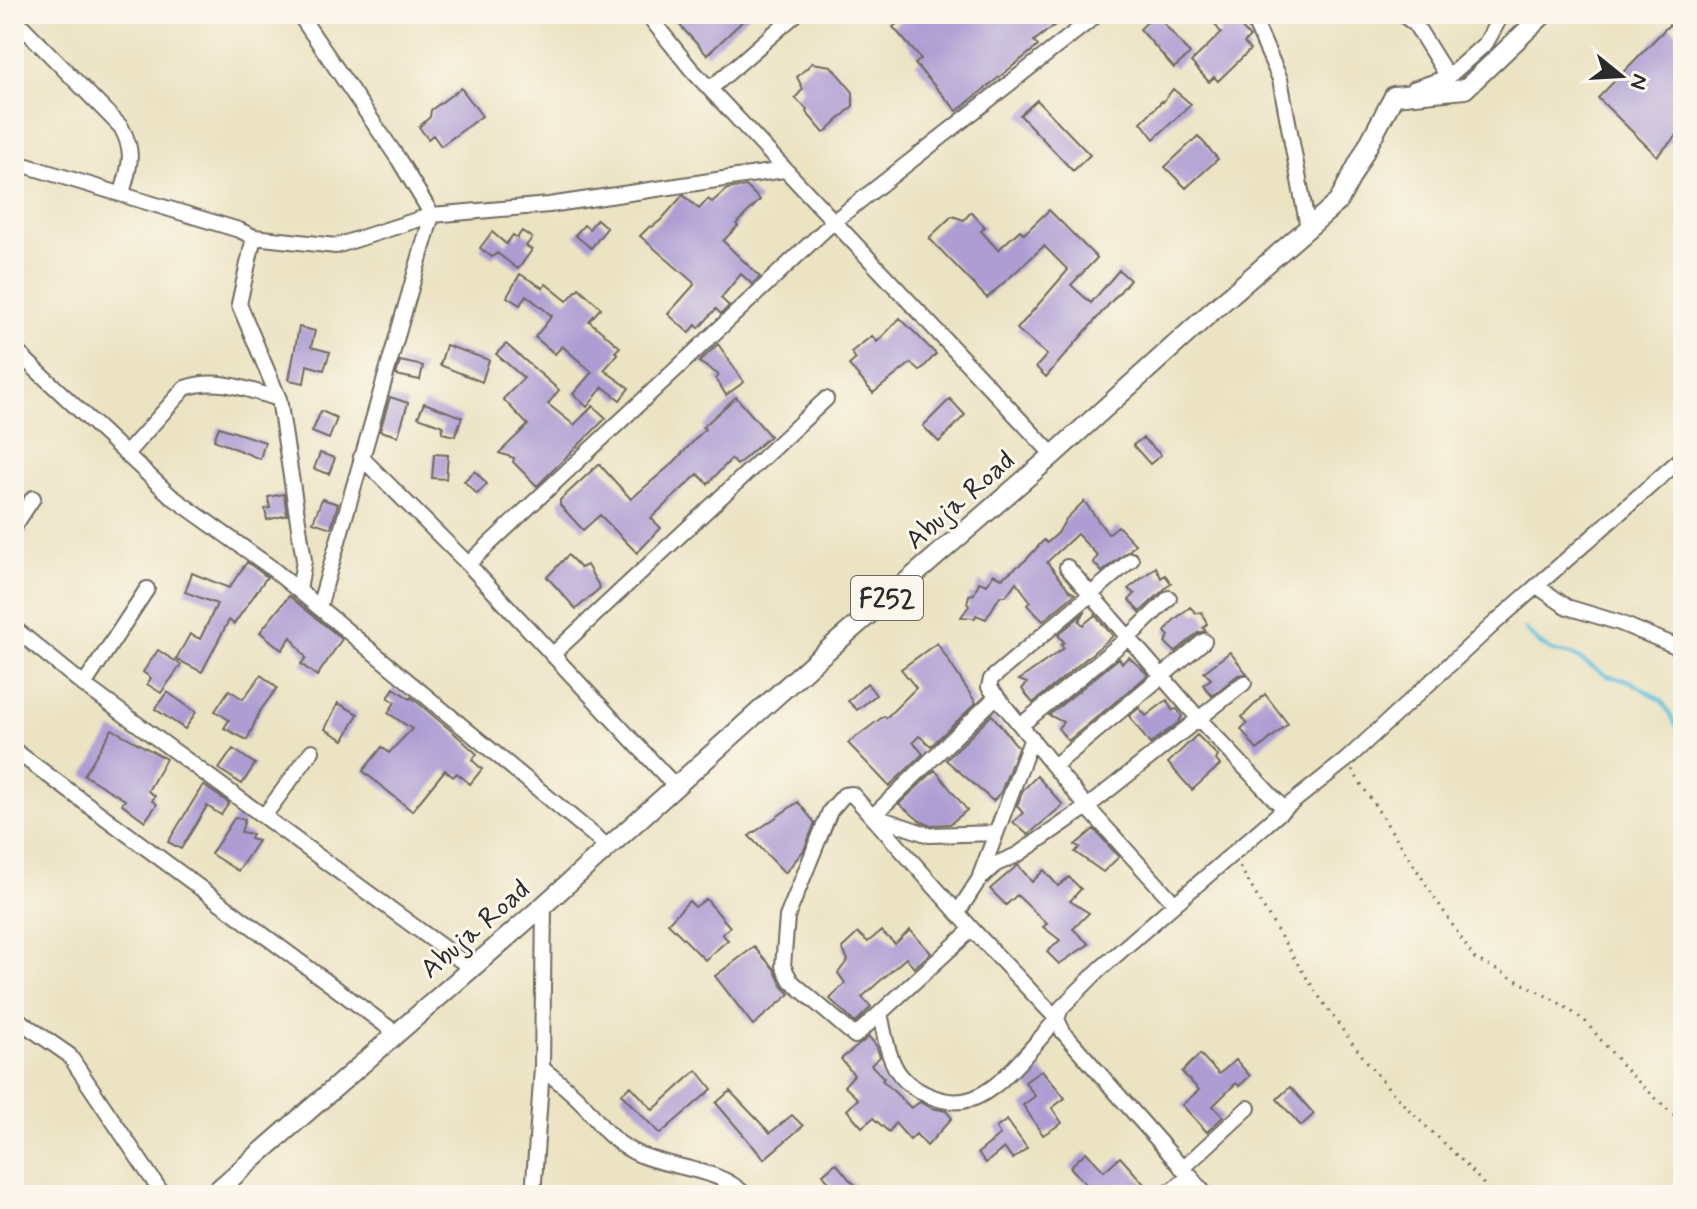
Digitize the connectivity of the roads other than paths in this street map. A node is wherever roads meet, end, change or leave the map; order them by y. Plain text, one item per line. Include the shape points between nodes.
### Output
1 (299, 14) edge
2 (647, 14) edge
3 (796, 14) edge
4 (1098, 14) edge
5 (1251, 14) edge
6 (1402, 14) edge
7 (1502, 14) edge
8 (1544, 14) edge
9 (14, 18) edge
10 (1448, 77) junction
11 (710, 89) junction
12 (1394, 96) junction
13 (14, 162) edge
14 (784, 170) junction
15 (122, 194) junction
16 (432, 215) junction
17 (833, 222) junction
18 (1308, 228) junction
19 (254, 237) junction
20 (14, 349) edge
21 (279, 399) junction
22 (826, 399) dead end
23 (126, 454) junction
24 (1053, 455) junction
25 (361, 457) junction
26 (1683, 457) edge
27 (33, 498) dead end
28 (14, 527) edge
29 (1131, 560) dead end
30 (468, 564) junction
31 (1067, 567) dead end
32 (1537, 586) junction
33 (147, 589) dead end
34 (299, 591) junction
35 (1091, 595) junction
36 (1169, 598) dead end
37 (319, 607) junction
38 (14, 628) edge
39 (1128, 638) junction
40 (1204, 641) dead end
41 (1683, 649) edge
42 (552, 655) junction
43 (1162, 677) junction
44 (1244, 683) dead end
45 (84, 685) junction
46 (997, 696) junction
47 (1199, 719) junction
48 (1021, 725) junction
49 (1032, 738) junction
50 (14, 750) edge
51 (312, 751) dead end
52 (1054, 766) junction
53 (675, 786) junction
54 (1087, 807) junction
55 (1284, 809) junction
56 (264, 816) junction
57 (873, 816) junction
58 (996, 833) junction
59 (608, 847) junction
60 (978, 881) junction
61 (1175, 904) junction
62 (544, 905) junction
63 (958, 912) junction
64 (972, 929) junction
65 (471, 968) junction
66 (880, 1013) junction
67 (14, 1017) edge
68 (1057, 1019) junction
69 (396, 1033) junction
70 (542, 1068) junction
71 (1248, 1108) dead end
72 (1187, 1172) junction
73 (163, 1195) edge
74 (212, 1195) edge
75 (533, 1195) edge
76 (745, 1195) edge
77 (1165, 1195) edge
78 (1206, 1195) edge

1 - 16 street
2 - 11 street
3 - 11 street
4 - 17 street
5 - 18 street via 1280,79
6 - 10 street via 1415,24
7 - 10 street via 1486,43
8 - 12 main road via 1465,89
9 - 15 street via 121,127 131,144
10 - 12 street
11 - 14 street
12 - 18 main road, Abuja Road / F252 via 1338,202
13 - 15 street
14 - 16 street via 549,205
14 - 17 street
15 - 19 street
16 - 19 street via 336,246
16 - 25 street
17 - 24 street
17 - 30 street
18 - 24 main road, Abuja Road / F252
19 - 21 street via 239,304
20 - 23 street
21 - 23 street via 221,383 185,388
21 - 34 street via 304,560
22 - 42 street
23 - 34 street via 171,496
24 - 53 main road, Abuja Road / F252
25 - 30 street
25 - 37 street
26 - 32 street
27 - 28 street
29 - 35 street
30 - 42 street
31 - 35 street
32 - 41 street via 1567,607
32 - 55 street via 1346,760
33 - 45 street
34 - 37 street
35 - 39 street
35 - 46 street via 991,679 989,687
36 - 39 street
37 - 59 street
38 - 45 street
39 - 43 street
39 - 48 street
40 - 43 street
42 - 53 street
43 - 47 street
43 - 52 street
44 - 47 street
45 - 56 street
46 - 48 street
46 - 57 street
47 - 54 street
47 - 55 street
48 - 49 street
49 - 52 street
49 - 58 street
50 - 69 street
51 - 56 street
52 - 54 street
53 - 59 main road, Abuja Road / F252
54 - 60 street
54 - 61 street
55 - 61 street
56 - 65 street
57 - 58 street via 929,835
57 - 63 street
57 - 66 street via 852,794 844,795 830,811 787,917 783,966 791,981 855,1036
58 - 60 street
59 - 62 main road, Abuja Road / F252
60 - 63 street
61 - 68 street via 1100,969 1061,1008
62 - 65 main road, Abuja Road / F252
62 - 70 street
63 - 64 street
64 - 66 street
64 - 68 street
65 - 69 main road, Abuja Road / F252
66 - 68 street via 887,1049 906,1083 946,1101 970,1100 997,1084
67 - 73 street via 69,1055
68 - 72 street
69 - 74 main road, Abuja Road / F252
70 - 75 street
70 - 76 street via 582,1103 606,1134 633,1151 726,1180
71 - 72 street
72 - 77 street
72 - 78 street

